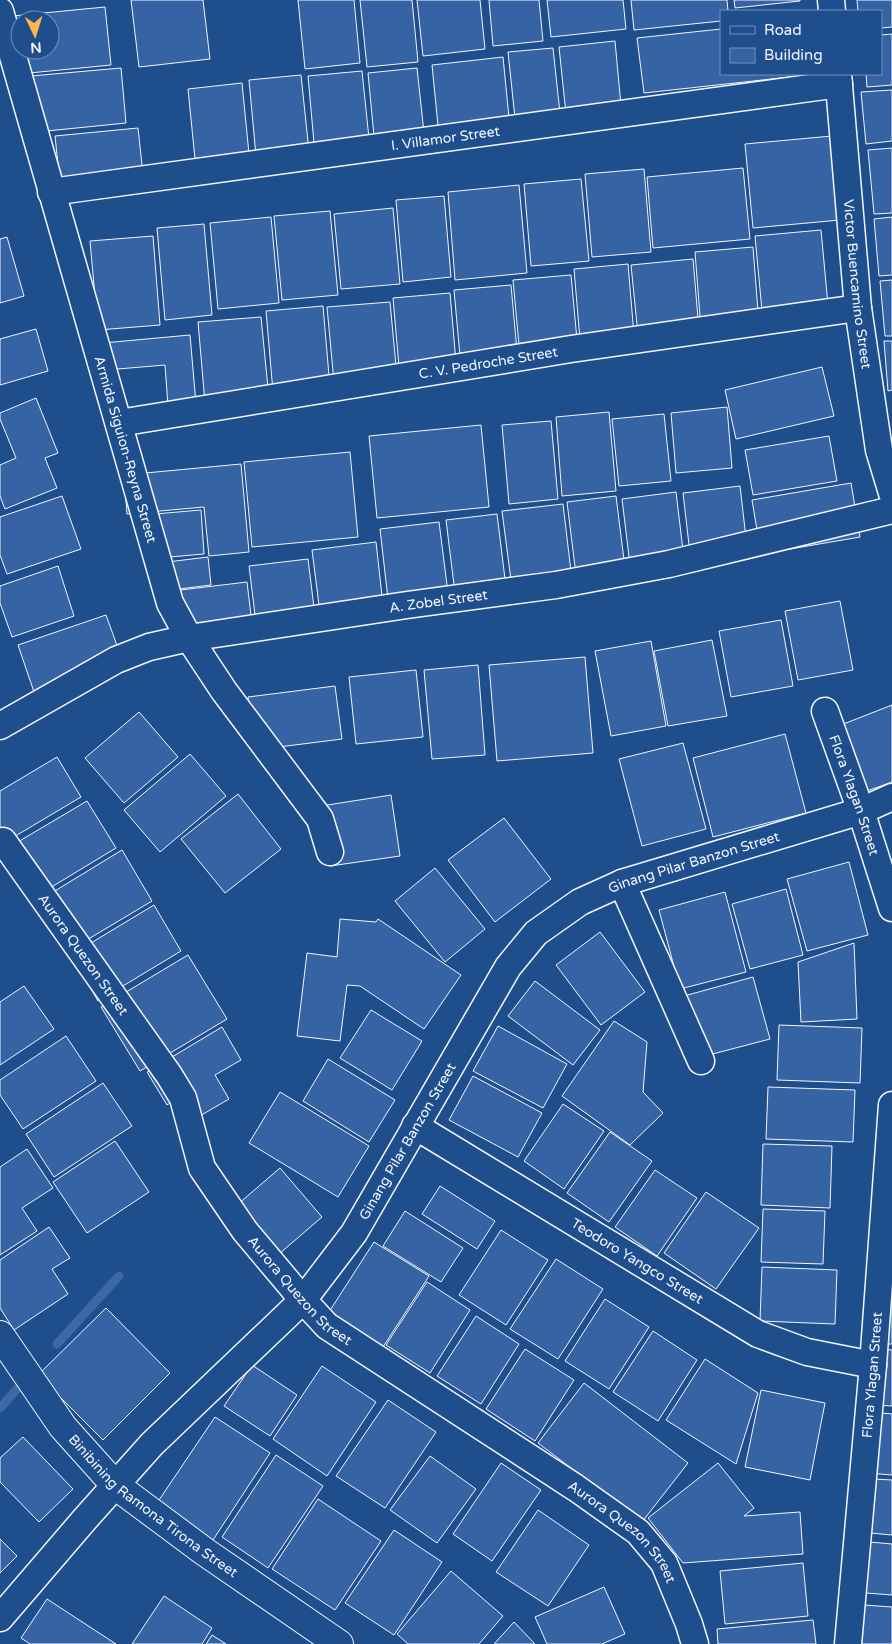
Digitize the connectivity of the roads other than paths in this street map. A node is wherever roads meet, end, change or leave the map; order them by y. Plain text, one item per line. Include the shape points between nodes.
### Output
1 (0, 11) edge
2 (839, 79) edge
3 (51, 192) junction
4 (858, 308) junction
5 (119, 422) junction
6 (892, 493) edge
7 (892, 510) edge
8 (189, 638) junction
9 (825, 710) dead end
10 (0, 726) edge
11 (892, 797) edge
12 (861, 811) junction
13 (3, 841) dead end
14 (330, 852) dead end
15 (622, 883) junction
16 (892, 908) edge
17 (700, 1061) dead end
18 (892, 1105) edge
19 (415, 1126) junction
20 (303, 1300) junction
21 (0, 1335) edge
22 (873, 1365) junction
23 (115, 1485) junction
24 (0, 1618) edge
25 (339, 1644) edge
26 (695, 1644) edge
27 (848, 1644) edge

1 - 3 street, Armida Siguion-Reyna Street
2 - 3 street, I. Villamor Street
2 - 4 street, Victor Buencamino Street
3 - 5 street, Armida Siguion-Reyna Street
4 - 5 street, C. V. Pedroche Street via 561,350
4 - 6 street, Victor Buencamino Street via 878,450
5 - 8 street, Armida Siguion-Reyna Street via 170,603
7 - 8 street, A. Zobel Street via 659,566
8 - 10 street, A. Zobel Street via 149,647 116,660
8 - 14 street, Armida Siguion-Reyna Street via 224,691 320,819
9 - 12 street, Flora Ylagan Street
11 - 12 street, Ginang Pilar Banzon Street
12 - 15 street, Ginang Pilar Banzon Street
12 - 16 street, Flora Ylagan Street
13 - 20 street, Aurora Quezon Street via 183,1098 202,1168 245,1231
15 - 17 street
15 - 19 street, Ginang Pilar Banzon Street via 580,902 536,934 513,960
18 - 22 street, Flora Ylagan Street
19 - 20 street, Ginang Pilar Banzon Street via 354,1234
19 - 22 street, Teodoro Yangco Street via 758,1334 807,1352
20 - 23 street, Ginang Pilar Banzon Street via 152,1444
20 - 26 street, Aurora Quezon Street via 327,1326 638,1532 664,1563
21 - 23 street, Binibining Ramona Tirona Street via 63,1427
22 - 27 street, Flora Ylagan Street
23 - 24 street, Ginang Pilar Banzon Street
23 - 25 street, Binibining Ramona Tirona Street via 205,1552

